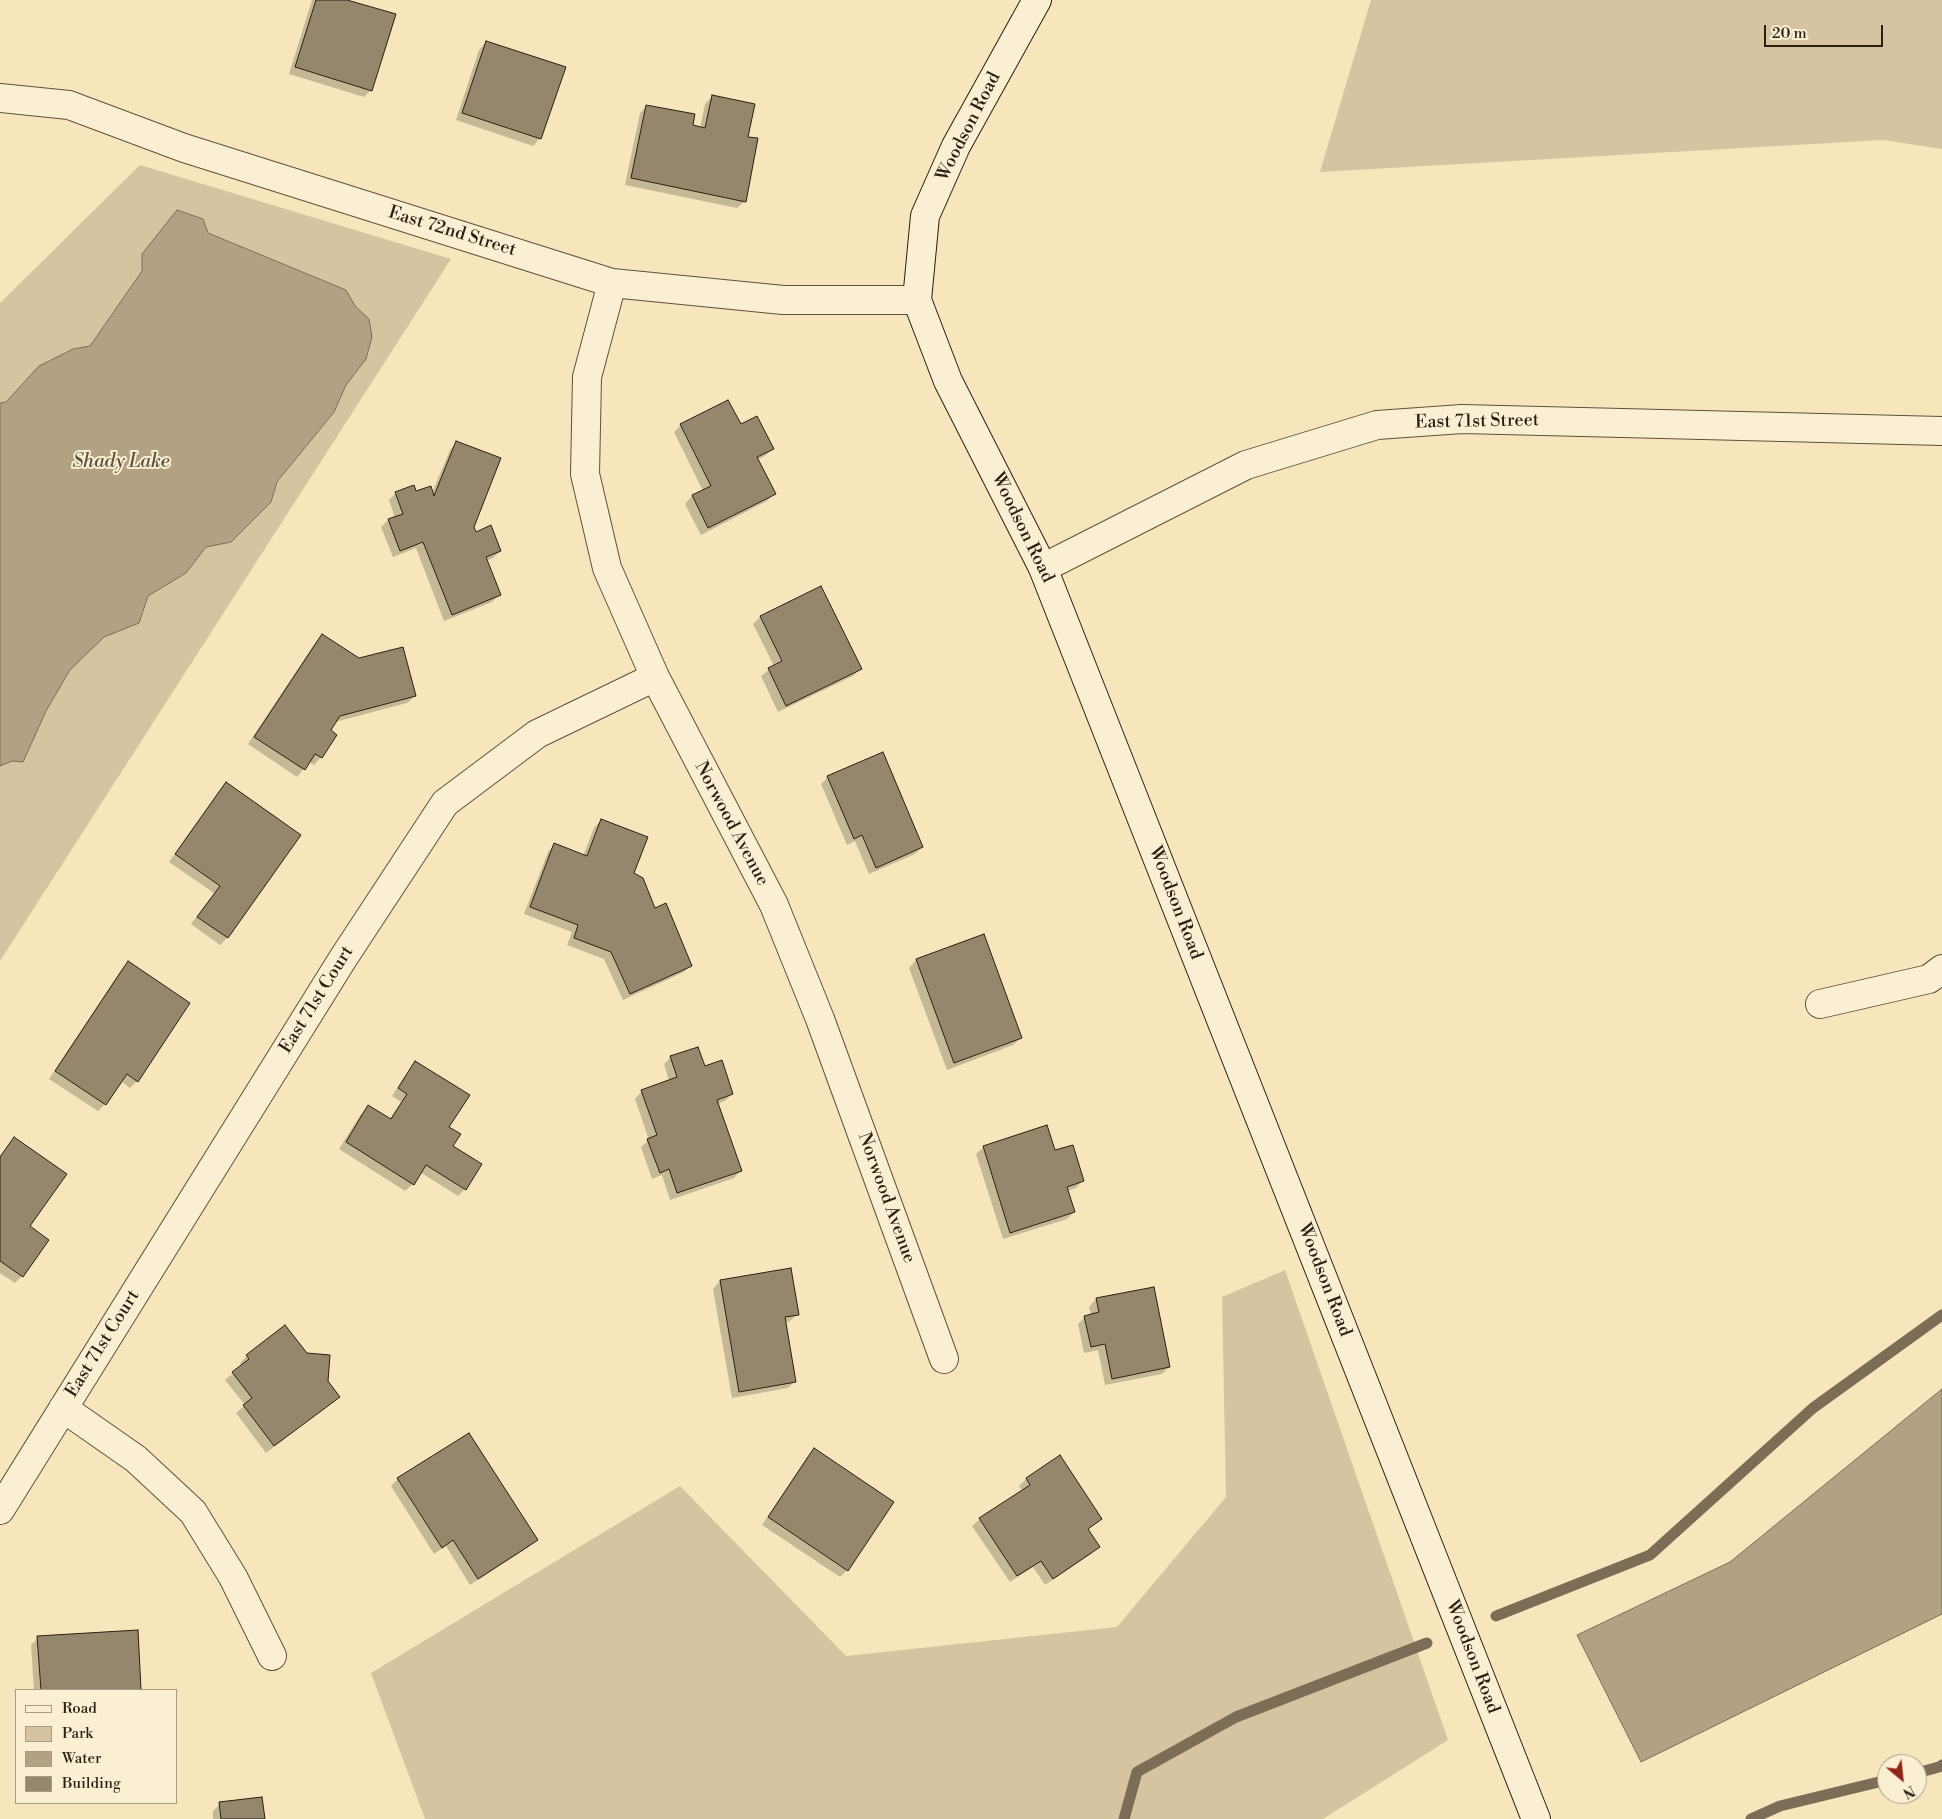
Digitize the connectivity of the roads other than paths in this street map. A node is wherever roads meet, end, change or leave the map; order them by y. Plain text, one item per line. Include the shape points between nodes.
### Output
1 (1037, 0) edge
2 (0, 98) edge
3 (612, 282) junction
4 (917, 300) junction
5 (1942, 431) edge
6 (1044, 568) junction
7 (655, 677) junction
8 (1942, 969) edge
9 (1820, 1004) dead end
10 (944, 1359) dead end
11 (63, 1408) junction
12 (0, 1510) edge
13 (272, 1656) dead end
14 (1536, 1819) edge

1 - 4 street, Woodson Road via 956,146 925,216
2 - 3 street, East 72nd Street via 69,105 184,148
3 - 4 street, East 72nd Street via 783,300
3 - 7 street, Norwood Avenue via 587,377 585,474 607,568
4 - 6 street, Woodson Road via 948,381
5 - 6 street, East 71st Street via 1462,419 1377,425 1246,465
6 - 14 street, Woodson Road
7 - 10 street, Norwood Avenue via 774,905 820,1019
7 - 11 street, East 71st Court via 537,734 445,803 342,960
8 - 9 street via 1928,979
11 - 12 street, East 71st Court
11 - 13 street, East 71st Court via 136,1459 194,1512 233,1577

